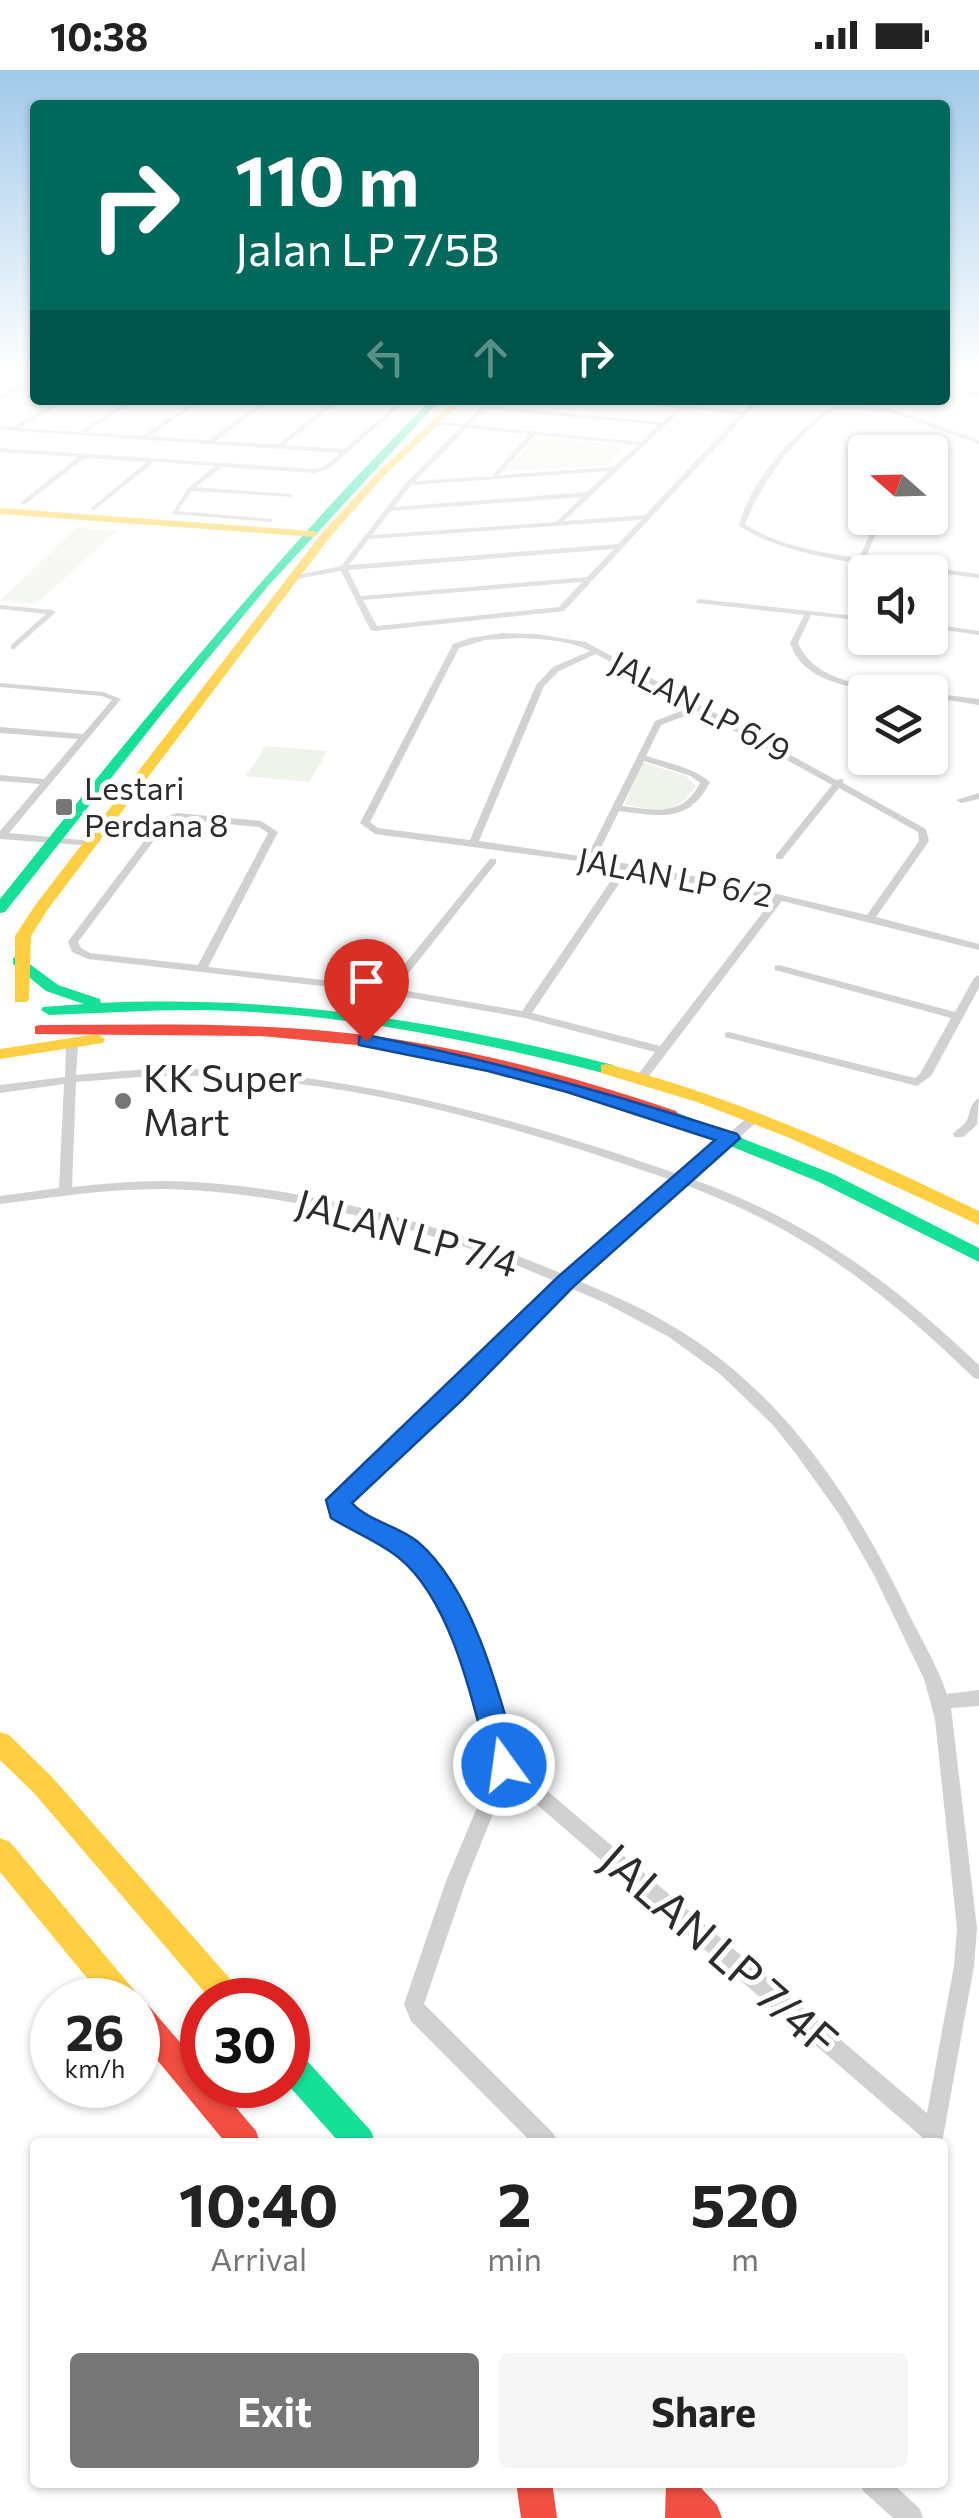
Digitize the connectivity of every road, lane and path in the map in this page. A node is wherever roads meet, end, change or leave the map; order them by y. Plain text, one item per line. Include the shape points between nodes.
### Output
1 (46, 485) edge
2 (122, 485) edge
3 (196, 485) edge
4 (349, 485) edge
5 (369, 485) edge
6 (406, 485) edge
7 (599, 485) edge
8 (678, 485) edge
9 (764, 485) edge
10 (190, 490) junction
11 (591, 494) junction
12 (292, 496) dead end
13 (23, 503) dead end
14 (94, 509) dead end
15 (389, 510) junction
16 (0, 514) edge
17 (649, 516) junction
18 (559, 522) junction
19 (369, 537) junction
20 (299, 543) junction
21 (622, 546) junction
22 (848, 556) edge
23 (343, 568) junction
24 (948, 571) edge
25 (979, 576) edge
26 (591, 578) junction
27 (358, 598) junction
28 (700, 601) dead end
29 (0, 607) edge
30 (808, 612) junction
31 (848, 616) edge
32 (948, 629) edge
33 (979, 633) edge
34 (14, 646) dead end
35 (596, 652) junction
36 (188, 674) junction
37 (220, 676) junction
38 (848, 681) edge
39 (0, 685) edge
40 (948, 698) edge
41 (979, 702) edge
42 (701, 707) junction
43 (0, 730) edge
44 (86, 736) junction
45 (640, 757) junction
46 (0, 778) edge
47 (840, 781) junction
48 (47, 782) junction
49 (979, 796) edge
50 (961, 800) dead end
51 (618, 808) junction
52 (367, 828) joint
53 (0, 836) edge
54 (55, 841) junction
55 (474, 842) junction
56 (92, 844) junction
57 (779, 857) dead end
58 (494, 860) dead end
59 (590, 860) junction
60 (614, 884) dead end
61 (778, 899) junction
62 (0, 909) edge
63 (870, 918) junction
64 (979, 947) edge
65 (20, 960) junction
66 (779, 968) dead end
67 (201, 970) junction
68 (979, 978) edge
69 (389, 991) junction
70 (11, 1001) edge
71 (130, 1008) junction
72 (49, 1010) junction
73 (526, 1016) junction
74 (958, 1016) junction
75 (41, 1030) junction
76 (134, 1031) junction
77 (728, 1035) dead end
78 (0, 1040) edge
79 (72, 1045) junction
80 (662, 1050) junction
81 (0, 1054) edge
82 (68, 1079) junction
83 (639, 1080) junction
84 (0, 1089) edge
85 (979, 1102) edge
86 (754, 1118) junction
87 (959, 1134) dead end
88 (730, 1138) junction
89 (685, 1180) junction
90 (65, 1191) junction
91 (0, 1200) edge
92 (979, 1219) edge
93 (979, 1256) edge
94 (566, 1281) junction
95 (979, 1374) edge
96 (979, 1698) edge
97 (940, 1702) junction
98 (0, 1743) edge
99 (504, 1765) junction
100 (0, 1852) edge
101 (106, 1978) edge
102 (211, 1978) edge
103 (160, 2042) edge
104 (310, 2087) edge
105 (241, 2138) edge
106 (356, 2138) edge
107 (542, 2138) edge
108 (934, 2138) edge
109 (534, 2488) edge
110 (878, 2488) edge
111 (684, 2500) edge
112 (538, 2517) edge
113 (704, 2518) edge
114 (911, 2518) edge

1 - 13 street
2 - 14 street
3 - 10 street
4 - 20 main road
5 - 20 main road
6 - 15 street
7 - 11 street
8 - 17 street
9 - 22 street via 741,525 778,544
10 - 12 street
10 - 20 street via 174,512
11 - 15 street
11 - 18 street
15 - 19 street
16 - 20 main road
17 - 18 street
17 - 21 street
18 - 19 street
19 - 23 street
20 - 23 street
20 - 36 main road
20 - 37 main road
21 - 23 street
21 - 26 street
23 - 27 street
24 - 25 street
26 - 27 street
26 - 27 street via 555,612 374,629
28 - 30 street
29 - 34 street via 52,612
30 - 31 street
30 - 38 street via 794,643 800,658
32 - 33 street
35 - 42 street, JALAN LP 6/9
35 - 52 street, JALAN LP 6/9 via 583,644 532,638 472,640 452,650
35 - 55 street via 556,669 540,686
36 - 37 main road
36 - 54 main road
37 - 56 main road
39 - 44 street via 116,696
40 - 41 street
42 - 45 street via 662,719
42 - 47 street, JALAN LP 6/9
43 - 44 street
44 - 48 street
45 - 51 street
45 - 51 street via 694,774 704,788 674,814
46 - 48 street
47 - 57 street
47 - 63 street, JALAN LP 6/9 via 926,836
48 - 53 street
49 - 50 street
51 - 59 street
52 - 55 street, JALAN LP 6/2
53 - 54 street
54 - 56 street
54 - 62 main road
55 - 59 street, JALAN LP 6/2
56 - 65 main road via 23,936
58 - 69 street
59 - 61 street, JALAN LP 6/2
60 - 73 street
61 - 63 street, JALAN LP 6/2
61 - 80 street
63 - 64 street, JALAN LP 6/2
65 - 70 main road
65 - 71 main road via 36,980 63,994
66 - 74 street
67 - 67 street via 273,832 261,824 169,818 73,942 88,956
67 - 69 street
68 - 74 street
69 - 73 street
70 - 72 main road via 38,1002
71 - 72 main road
71 - 83 main road via 252,1007 376,1018 506,1043
72 - 75 main road
73 - 80 street
74 - 77 street via 917,1082
75 - 76 main road
75 - 78 main road
76 - 79 main road
76 - 88 main road via 240,1029 409,1048 612,1098
79 - 81 main road
79 - 82 street
80 - 83 street
82 - 84 street
82 - 89 street via 204,1072 299,1082 471,1115
82 - 90 street
83 - 86 main road
85 - 87 street
86 - 88 street
86 - 92 main road
88 - 89 street
88 - 93 main road via 894,1208
89 - 94 street
89 - 95 street via 792,1227 854,1265
90 - 91 street, JALAN LP 7/4
90 - 94 street, JALAN LP 7/4 via 166,1185 312,1203 411,1228
94 - 97 street, JALAN LP 7/4 via 672,1331 726,1370 772,1419 846,1508
94 - 99 street via 339,1500 340,1511 408,1550 449,1602 483,1684
96 - 97 street
97 - 108 street, JALAN LP 7/4 via 967,1928
98 - 102 main road
99 - 107 street via 414,2004
99 - 108 street, JALAN LP 7/4F
100 - 101 main road
103 - 105 main road
104 - 106 main road
109 - 112 main road
110 - 114 street
111 - 113 main road

